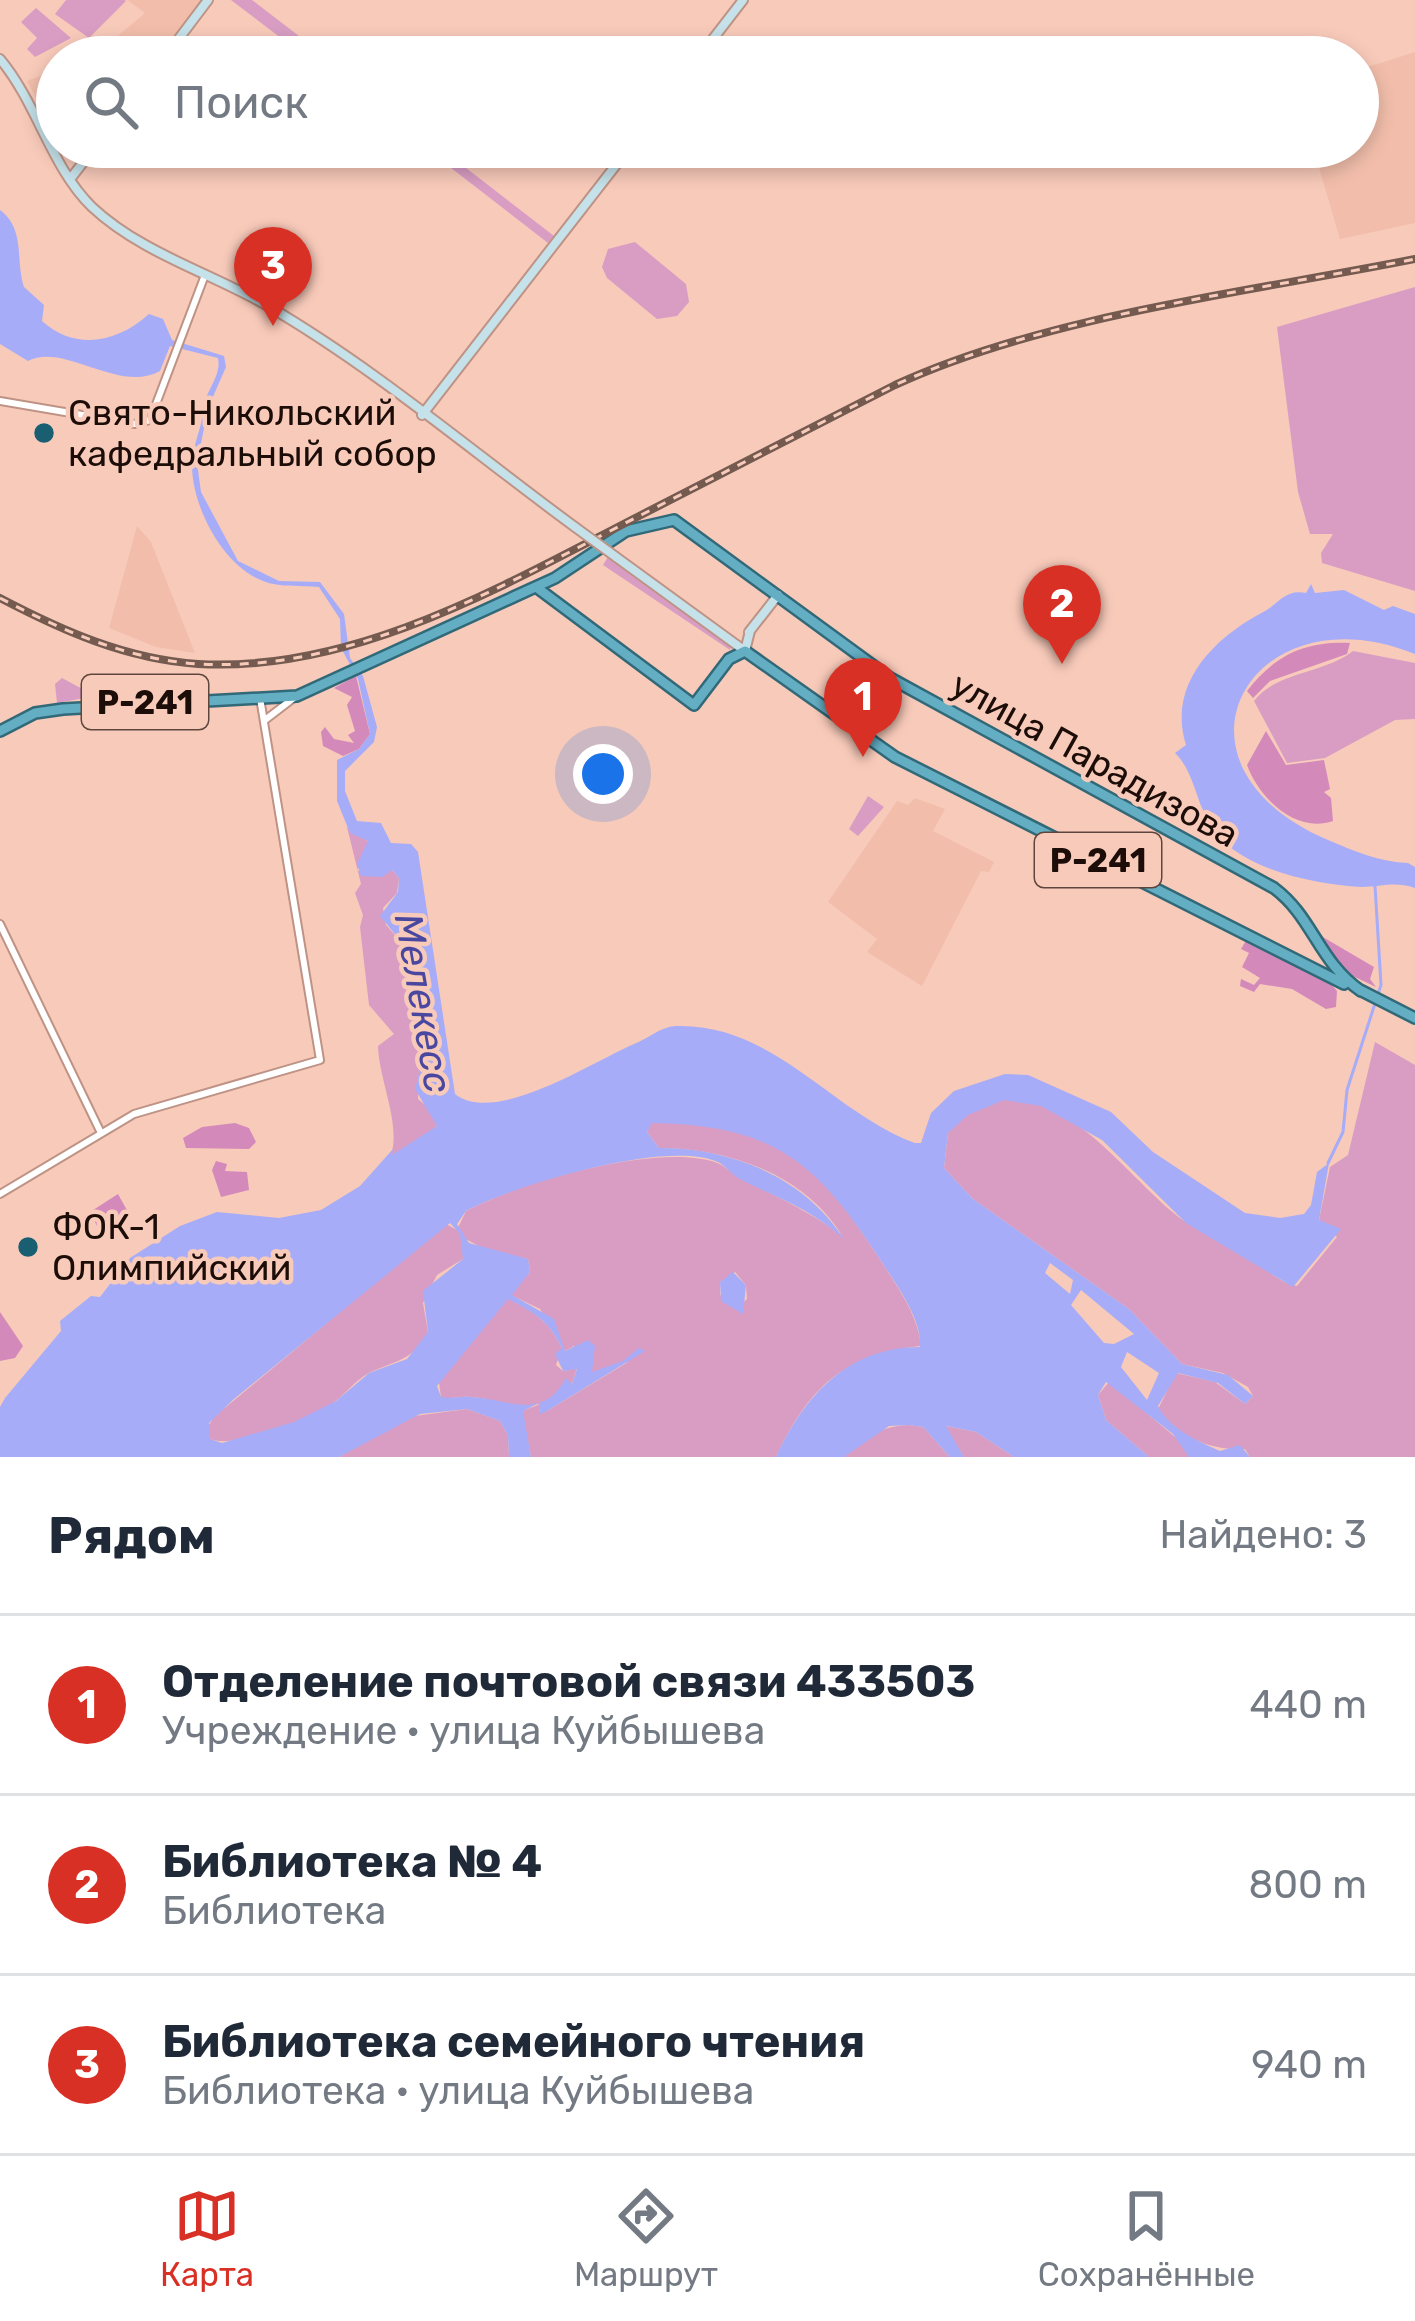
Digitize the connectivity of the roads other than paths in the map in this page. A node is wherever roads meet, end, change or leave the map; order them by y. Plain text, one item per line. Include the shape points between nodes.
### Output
1 (208, 0) edge
2 (743, 0) edge
3 (180, 36) edge
4 (715, 36) edge
5 (0, 59) edge
6 (36, 112) edge
7 (65, 168) edge
8 (78, 168) edge
9 (614, 168) edge
10 (70, 178) junction
11 (205, 274) junction
12 (0, 401) edge
13 (422, 415) junction
14 (536, 586) junction
15 (778, 595) junction
16 (750, 632) junction
17 (734, 643) junction
18 (745, 651) junction
19 (729, 659) junction
20 (297, 696) junction
21 (260, 698) junction
22 (265, 720) junction
23 (0, 731) edge
24 (0, 924) edge
25 (1364, 992) junction
26 (1415, 1018) edge
27 (101, 1133) junction
28 (0, 1194) edge

1 - 3 main road
2 - 4 main road
5 - 6 main road
7 - 10 main road
8 - 10 main road
9 - 13 main road
10 - 11 main road via 111,222
11 - 12 street via 150,420
11 - 13 main road via 291,321
13 - 17 main road, bridge
14 - 15 highway, улица Парадизова / Р-241 via 613,538 661,520 683,522
14 - 19 highway via 694,705
14 - 20 highway, Р-241
15 - 16 main road
15 - 25 highway, улица Парадизова / Р-241 via 890,678 1274,887 1328,964
16 - 17 main road
16 - 18 main road
17 - 18 main road
17 - 19 main road
18 - 19 highway
18 - 25 highway, Р-241 via 831,716 941,781
20 - 21 highway, Р-241
20 - 22 street
21 - 22 street
21 - 23 highway, Р-241 via 63,709
22 - 27 street via 320,1060 176,1099
24 - 27 street
25 - 26 highway, Р-241
27 - 28 street

